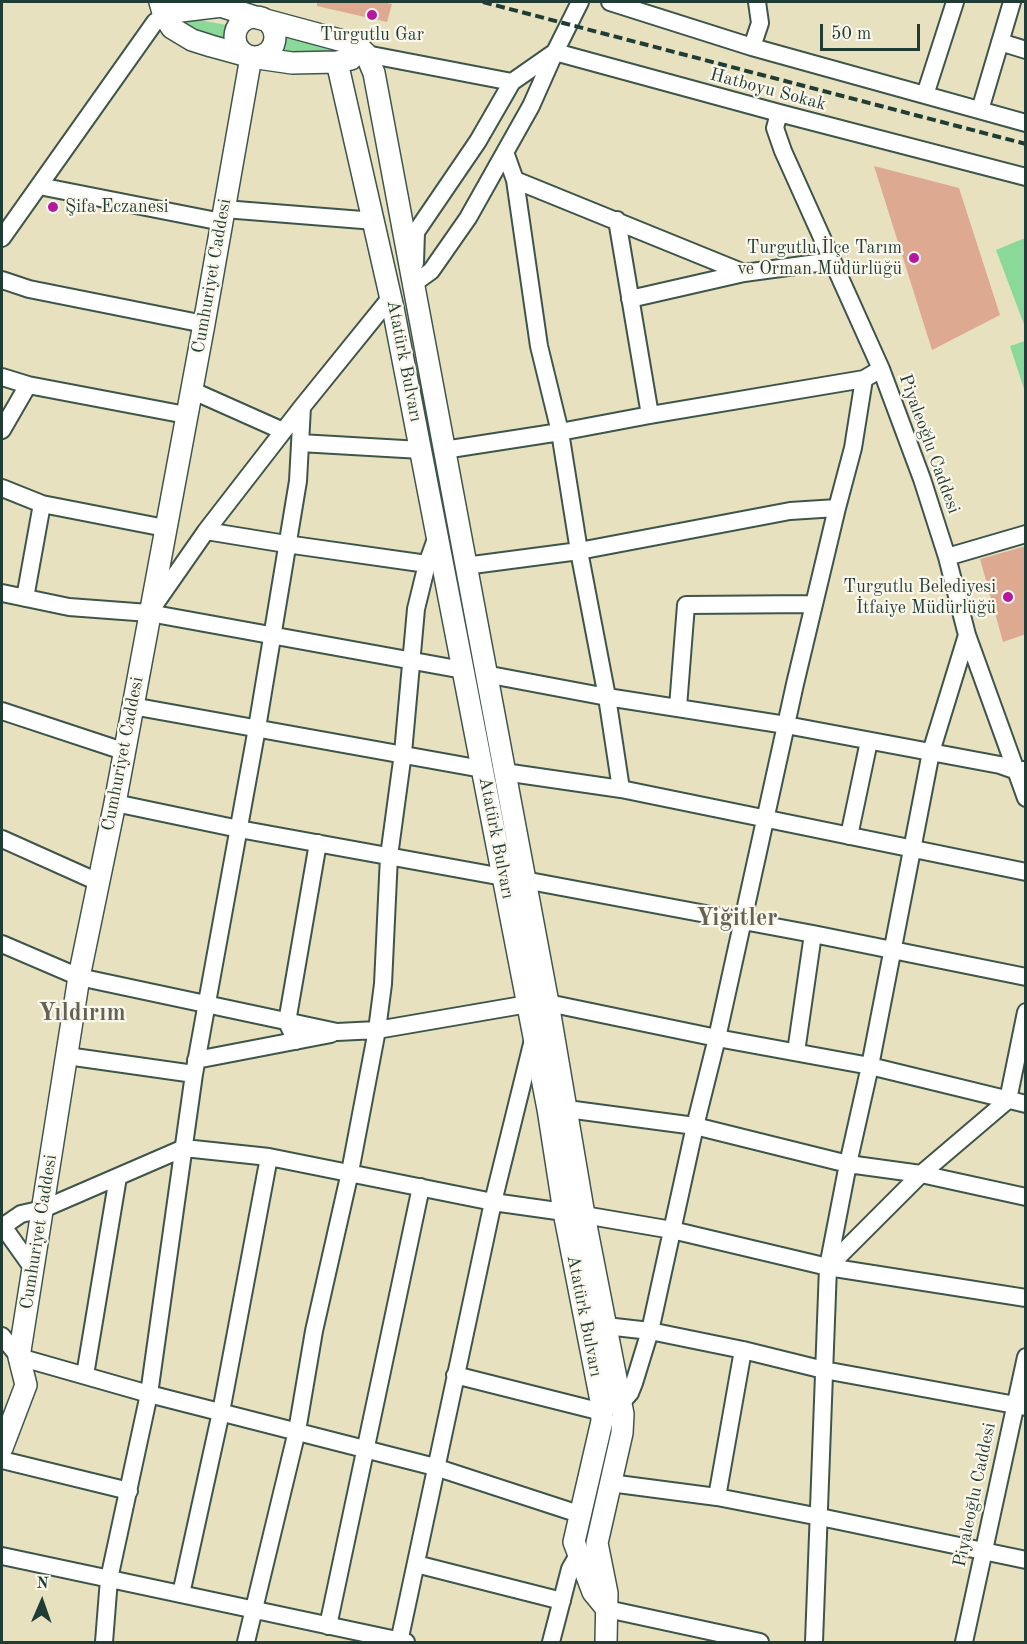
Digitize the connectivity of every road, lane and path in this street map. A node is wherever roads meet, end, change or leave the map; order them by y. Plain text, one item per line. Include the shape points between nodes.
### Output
1 (580, 2) edge
2 (610, 2) edge
3 (758, 2) edge
4 (956, 2) edge
5 (1012, 2) edge
6 (215, 4) edge
7 (162, 9) edge
8 (258, 18) junction
9 (1000, 42) junction
10 (752, 47) junction
11 (1026, 50) edge
12 (555, 52) junction
13 (366, 54) junction
14 (251, 57) junction
15 (337, 62) junction
16 (512, 82) junction
17 (925, 95) junction
18 (980, 110) junction
19 (778, 113) junction
20 (1026, 123) edge
21 (505, 152) junction
22 (1026, 177) edge
23 (516, 180) junction
24 (39, 186) junction
25 (223, 215) junction
26 (8, 218) edge
27 (617, 220) junction
28 (375, 221) junction
29 (2, 238) edge
30 (832, 261) junction
31 (744, 273) junction
32 (2, 280) edge
33 (413, 284) junction
34 (391, 297) junction
35 (630, 299) junction
36 (204, 324) junction
37 (881, 369) junction
38 (2, 377) edge
39 (864, 379) junction
40 (28, 385) junction
41 (191, 390) junction
42 (302, 407) junction
43 (186, 415) junction
44 (650, 415) junction
45 (2, 430) edge
46 (283, 431) junction
47 (561, 432) junction
48 (300, 443) junction
49 (421, 450) junction
50 (444, 450) junction
51 (2, 488) edge
52 (42, 504) junction
53 (837, 508) junction
54 (165, 528) junction
55 (206, 531) junction
56 (1026, 534) edge
57 (286, 544) junction
58 (579, 551) junction
59 (947, 557) junction
60 (435, 563) junction
61 (465, 566) junction
62 (2, 593) edge
63 (25, 598) junction
64 (813, 604) junction
65 (149, 613) junction
66 (271, 635) junction
67 (967, 635) junction
68 (411, 660) junction
69 (463, 670) junction
70 (485, 674) junction
71 (607, 697) junction
72 (132, 706) junction
73 (678, 707) junction
74 (2, 711) edge
75 (786, 725) junction
76 (256, 728) junction
77 (869, 741) junction
78 (123, 751) junction
79 (931, 752) junction
80 (403, 753) junction
81 (482, 769) junction
82 (1021, 770) edge
83 (504, 772) junction
84 (621, 789) junction
85 (1026, 798) edge
86 (115, 803) junction
87 (764, 819) junction
88 (239, 829) junction
89 (849, 836) junction
90 (2, 838) edge
91 (318, 843) junction
92 (912, 848) junction
93 (389, 856) junction
94 (1026, 872) edge
95 (514, 879) junction
96 (98, 882) junction
97 (742, 922) junction
98 (813, 934) junction
99 (2, 944) edge
100 (892, 949) junction
101 (80, 977) junction
102 (1026, 977) edge
103 (538, 1004) junction
104 (206, 1005) junction
105 (1026, 1012) edge
106 (287, 1022) junction
107 (376, 1030) junction
108 (337, 1032) junction
109 (534, 1037) junction
110 (717, 1038) junction
111 (296, 1041) junction
112 (796, 1052) junction
113 (67, 1056) junction
114 (870, 1066) junction
115 (195, 1067) junction
116 (1008, 1100) junction
117 (1026, 1104) edge
118 (557, 1109) junction
119 (695, 1126) junction
120 (184, 1148) junction
121 (269, 1157) junction
122 (848, 1164) junction
123 (350, 1172) junction
124 (921, 1174) junction
125 (118, 1177) junction
126 (421, 1187) junction
127 (1026, 1197) edge
128 (493, 1202) junction
129 (43, 1209) junction
130 (574, 1214) junction
131 (2, 1226) edge
132 (672, 1230) junction
133 (828, 1267) junction
134 (34, 1270) junction
135 (1026, 1298) edge
136 (596, 1328) junction
137 (650, 1331) junction
138 (2, 1336) edge
139 (742, 1350) junction
140 (19, 1356) junction
141 (1026, 1357) edge
142 (824, 1370) junction
143 (85, 1375) junction
144 (455, 1375) junction
145 (149, 1394) junction
146 (1020, 1406) edge
147 (611, 1407) junction
148 (221, 1412) junction
149 (297, 1431) junction
150 (2, 1448) edge
151 (366, 1449) junction
152 (2, 1460) edge
153 (435, 1467) junction
154 (610, 1483) junction
155 (129, 1491) junction
156 (717, 1497) junction
157 (579, 1514) junction
158 (820, 1517) junction
159 (983, 1551) junction
160 (588, 1552) junction
161 (2, 1556) edge
162 (1026, 1560) edge
163 (416, 1564) junction
164 (109, 1579) junction
165 (181, 1594) junction
166 (562, 1600) junction
167 (607, 1609) junction
168 (253, 1611) junction
169 (328, 1626) junction
170 (729, 1640) edge
171 (104, 1642) edge
172 (246, 1642) edge
173 (401, 1642) edge
174 (551, 1642) edge
175 (606, 1642) edge
176 (760, 1642) edge
177 (814, 1642) edge
178 (964, 1642) edge

1 - 12 street
2 - 10 street
3 - 10 street via 759,23
4 - 17 street
5 - 9 street
6 - 7 main road via 181,11
6 - 8 main road
7 - 14 main road via 172,28 192,40
7 - 24 street
8 - 13 main road via 347,42
8 - 14 main road via 245,20 235,37 239,50
9 - 11 street
9 - 18 street
10 - 17 street
12 - 16 street
12 - 19 street, Hatboyu Sokak
12 - 21 street
13 - 15 main road
13 - 16 street
13 - 33 main road, Atatürk Bulvarı via 374,73
14 - 15 main road via 292,63
14 - 25 main road, Cumhuriyet Caddesi
15 - 28 main road, Atatürk Bulvarı
16 - 33 street via 478,141 416,232
17 - 18 street
18 - 20 street
19 - 22 street, Hatboyu Sokak
19 - 30 street, Piyaleoğlu Caddesi via 774,128
21 - 23 street
21 - 33 street via 468,218 431,271
23 - 27 street
23 - 47 street via 539,346
24 - 25 street
24 - 26 street
25 - 28 street
25 - 36 main road, Cumhuriyet Caddesi
26 - 29 street
27 - 31 street
27 - 35 street
28 - 34 main road, Atatürk Bulvarı
30 - 31 street
30 - 37 street, Piyaleoğlu Caddesi
31 - 35 street
32 - 36 street via 29,289
33 - 50 main road, Atatürk Bulvarı
34 - 42 street
34 - 49 main road, Atatürk Bulvarı
35 - 44 street
36 - 41 main road, Cumhuriyet Caddesi
37 - 39 street
37 - 59 street, Piyaleoğlu Caddesi
38 - 40 street
39 - 44 street
39 - 53 street via 853,448
40 - 43 street
40 - 45 street
41 - 43 main road, Cumhuriyet Caddesi
41 - 46 street
42 - 46 street
42 - 48 street
43 - 54 main road, Cumhuriyet Caddesi
44 - 47 street
46 - 55 street
47 - 50 street
47 - 58 street
48 - 49 street
48 - 57 street via 298,481
49 - 50 main road
49 - 60 main road, Atatürk Bulvarı via 437,535
50 - 61 main road, Atatürk Bulvarı
51 - 52 street
52 - 54 street
52 - 63 street
53 - 58 street via 790,511
53 - 64 street
54 - 65 main road, Cumhuriyet Caddesi
55 - 57 street
55 - 65 street
56 - 59 street
57 - 60 street
57 - 66 street
58 - 61 street
58 - 71 street
59 - 67 street, Piyaleoğlu Caddesi
60 - 61 main road
60 - 68 street via 416,609
60 - 69 main road, Atatürk Bulvarı
61 - 70 main road, Atatürk Bulvarı
62 - 63 street
63 - 65 street via 69,607
64 - 73 street via 686,605
64 - 75 street
65 - 66 street
65 - 72 main road, Cumhuriyet Caddesi
66 - 68 street
66 - 76 street
67 - 79 street
67 - 82 street, Piyaleoğlu Caddesi
68 - 69 street
68 - 80 street
69 - 70 main road
69 - 81 main road, Atatürk Bulvarı
70 - 71 street
70 - 83 main road, Atatürk Bulvarı
71 - 73 street
71 - 84 street
72 - 76 street
72 - 78 main road, Cumhuriyet Caddesi
73 - 75 street
74 - 78 street
75 - 77 street
75 - 87 street
76 - 80 street
76 - 88 street
77 - 79 street
77 - 89 street
78 - 86 main road, Cumhuriyet Caddesi
79 - 82 street
79 - 92 street
80 - 81 street
80 - 93 street
81 - 83 main road
81 - 95 main road, Atatürk Bulvarı
82 - 85 street, Piyaleoğlu Caddesi
83 - 84 street
83 - 95 main road, Atatürk Bulvarı
84 - 87 street
86 - 88 street
86 - 96 main road, Cumhuriyet Caddesi
87 - 89 street
87 - 97 street
88 - 91 street
88 - 104 street
89 - 92 street
90 - 96 street
91 - 93 street
91 - 106 street
92 - 94 street
92 - 100 street
93 - 95 street
93 - 107 street via 383,984
95 - 97 street
95 - 103 main road, Atatürk Bulvarı
96 - 101 main road, Cumhuriyet Caddesi
97 - 98 street
97 - 110 street
98 - 100 street
98 - 112 street
99 - 101 street
100 - 102 street
100 - 114 street
101 - 104 street
101 - 113 main road, Cumhuriyet Caddesi
103 - 107 street
103 - 109 main road, Atatürk Bulvarı
103 - 110 street
103 - 118 main road, Atatürk Bulvarı
104 - 106 street
104 - 115 street
105 - 116 street
106 - 108 street
106 - 111 street
107 - 108 street
107 - 123 street
108 - 111 street
109 - 118 main road, Atatürk Bulvarı
109 - 128 street
110 - 112 street
110 - 119 street
111 - 115 street
112 - 114 street
113 - 115 street
113 - 129 main road, Cumhuriyet Caddesi
114 - 116 street
114 - 122 street
115 - 120 street
116 - 117 street
116 - 124 street
118 - 119 street
118 - 130 main road, Atatürk Bulvarı
119 - 122 street
119 - 132 street
120 - 121 street
120 - 125 street
120 - 145 street
121 - 123 street
121 - 148 street
122 - 124 street
122 - 133 street
123 - 126 street
123 - 149 street via 314,1330
124 - 127 street
124 - 133 street
125 - 129 street
125 - 143 street
126 - 128 street
126 - 151 street
128 - 130 street
128 - 144 street
129 - 131 street via 21,1214
129 - 134 main road, Cumhuriyet Caddesi
130 - 132 street
130 - 136 main road, Atatürk Bulvarı
131 - 134 street
132 - 133 street
132 - 137 street
133 - 135 street
133 - 142 street
134 - 140 main road, Cumhuriyet Caddesi
136 - 137 street
136 - 147 main road, Atatürk Bulvarı
137 - 139 street
137 - 147 street via 630,1393
138 - 140 street
139 - 142 street
139 - 156 street
140 - 143 street
140 - 150 main road, Cumhuriyet Caddesi via 26,1385
141 - 146 street, Piyaleoğlu Caddesi
142 - 146 street
142 - 158 street
143 - 145 street
144 - 147 street
144 - 153 street
145 - 148 street
145 - 155 street
146 - 159 street, Piyaleoğlu Caddesi
147 - 154 main road, Atatürk Bulvarı via 624,1423
147 - 157 main road, Atatürk Bulvarı via 602,1420
148 - 149 street
148 - 165 street
149 - 151 street
149 - 168 street
151 - 153 street
151 - 169 street
152 - 155 street
153 - 157 street
153 - 163 street
154 - 156 street
154 - 160 main road, Atatürk Bulvarı via 600,1527
155 - 164 street
156 - 158 street
157 - 160 main road, Atatürk Bulvarı via 574,1542
158 - 159 street
158 - 177 street
159 - 162 street
159 - 178 street, Piyaleoğlu Caddesi
160 - 166 street via 570,1569
160 - 167 main road, Atatürk Bulvarı via 593,1592
161 - 164 street
163 - 166 street
163 - 173 street
164 - 165 street
164 - 171 street
165 - 168 street
166 - 174 street
167 - 170 street
167 - 175 main road
168 - 169 street
168 - 172 street
169 - 173 street
170 - 176 street

